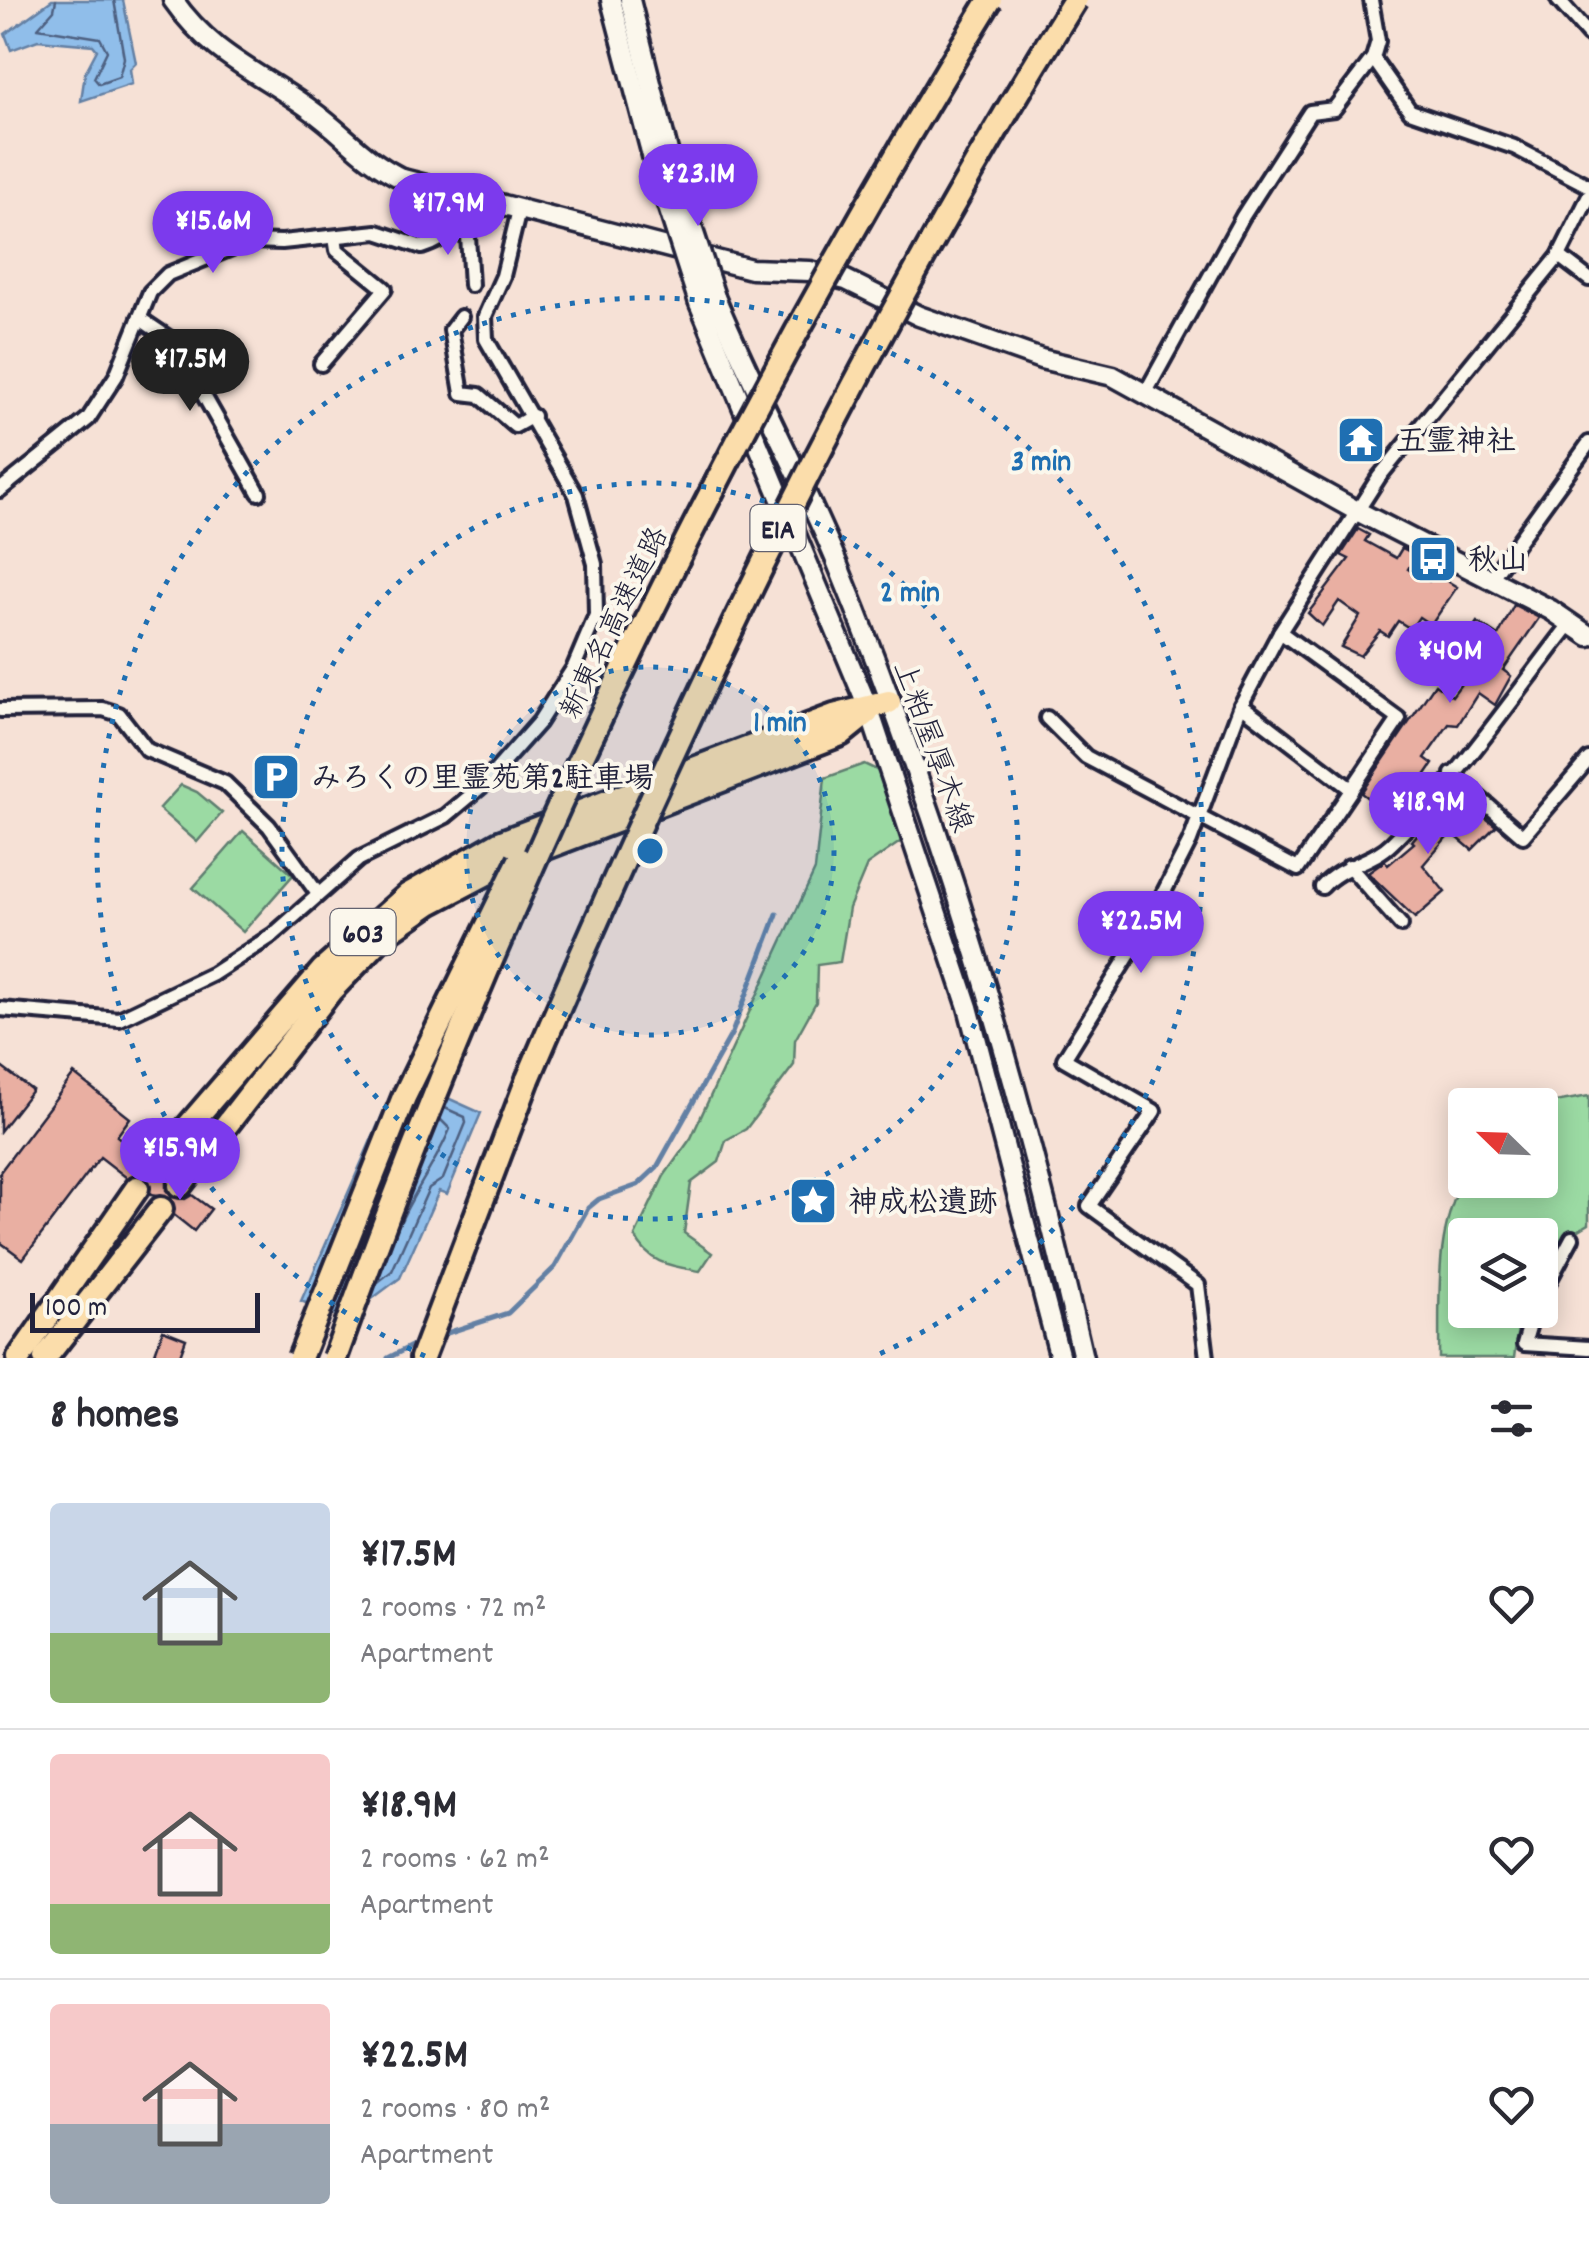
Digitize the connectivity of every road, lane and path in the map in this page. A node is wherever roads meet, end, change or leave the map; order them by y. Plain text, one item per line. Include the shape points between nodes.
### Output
1 (173, 0) edge
2 (611, 0) edge
3 (630, 0) edge
4 (990, 0) edge
5 (1075, 0) edge
6 (1371, 0) edge
7 (1558, 0) edge
8 (1589, 35) edge
9 (1373, 58) junction
10 (663, 165) junction
11 (1589, 186) edge
12 (1589, 196) edge
13 (462, 197) junction
14 (519, 210) junction
15 (459, 221) junction
16 (335, 237) junction
17 (1559, 256) junction
18 (1589, 279) edge
19 (470, 285) dead end
20 (461, 317) dead end
21 (139, 318) junction
22 (322, 364) dead end
23 (1146, 392) junction
24 (534, 416) junction
25 (1589, 444) edge
26 (0, 490) edge
27 (259, 493) dead end
28 (1356, 511) junction
29 (1490, 578) junction
30 (660, 590) junction
31 (1572, 623) junction
32 (1280, 632) junction
33 (1589, 636) edge
34 (1241, 705) junction
35 (879, 706) junction
36 (0, 710) edge
37 (1047, 718) dead end
38 (1589, 759) edge
39 (1452, 774) junction
40 (1351, 789) junction
41 (1200, 816) junction
42 (572, 826) junction
43 (1350, 866) junction
44 (1322, 887) dead end
45 (318, 894) junction
46 (1401, 925) dead end
47 (0, 1009) edge
48 (528, 1079) junction
49 (155, 1165) dead end
50 (180, 1185) dead end
51 (137, 1188) dead end
52 (160, 1208) dead end
53 (1572, 1238) dead end
54 (1558, 1264) edge
55 (1529, 1328) edge
56 (1589, 1348) edge
57 (18, 1358) edge
58 (48, 1358) edge
59 (300, 1358) edge
60 (335, 1358) edge
61 (422, 1358) edge
62 (437, 1358) edge
63 (1060, 1358) edge
64 (1082, 1358) edge
65 (1207, 1358) edge

1 - 13 main road via 222,55 317,114 356,152 403,179
2 - 10 main road, 上粕屋厚木線
3 - 10 main road, 上粕屋厚木線
4 - 30 highway, 新東名高速道路 / E1A, bridge via 856,223
5 - 48 highway, E1A, bridge via 944,218 757,569 664,762
6 - 9 street via 1378,42
7 - 8 street
9 - 11 street via 1410,111 1514,148
9 - 23 street via 1334,109 1310,112
10 - 35 main road, 上粕屋厚木線, bridge via 707,300 834,556
12 - 17 street
13 - 14 main road
13 - 15 street
14 - 23 main road via 751,269 846,280 919,316 1040,360 1097,370
14 - 24 street via 484,326 497,360
15 - 16 street via 449,235 422,247 377,232
15 - 19 street via 468,236
16 - 21 street via 249,241 193,261 158,282
16 - 22 street via 338,250 385,289
17 - 18 street
17 - 28 street
20 - 24 street via 452,330 462,393 479,395 514,426
21 - 26 street via 116,376 88,419
21 - 27 street via 173,341
23 - 28 main road
24 - 45 street via 576,494 596,564 599,591 586,643 538,722 483,786 446,816 359,859
25 - 29 street
28 - 29 main road
28 - 32 street
29 - 31 main road
30 - 59 highway, bridge via 434,1033 370,1174
30 - 60 highway, 新東名高速道路 / E1A, bridge via 448,1060
31 - 33 main road
31 - 39 street
32 - 34 street
32 - 40 street via 1399,719
34 - 40 street
34 - 41 street
35 - 42 highway, 603
35 - 63 main road, 上粕屋厚木線
35 - 64 main road, 上粕屋厚木線 via 989,996
36 - 45 street via 119,714 146,750 225,783 269,826
37 - 41 street via 1086,758
38 - 39 street via 1523,836
39 - 43 street via 1388,847
40 - 41 street via 1298,868
41 - 65 street via 1146,927 1064,1059 1154,1110 1088,1206 1198,1285
42 - 49 highway, 603 via 469,857 377,919 323,970
42 - 50 highway, 603 via 384,936 331,990
43 - 44 street
43 - 46 street
45 - 47 street via 237,960 132,1015 108,1020
48 - 61 highway, E1A
48 - 62 highway
51 - 57 highway
52 - 58 highway
53 - 54 street
55 - 56 street via 1524,1344

